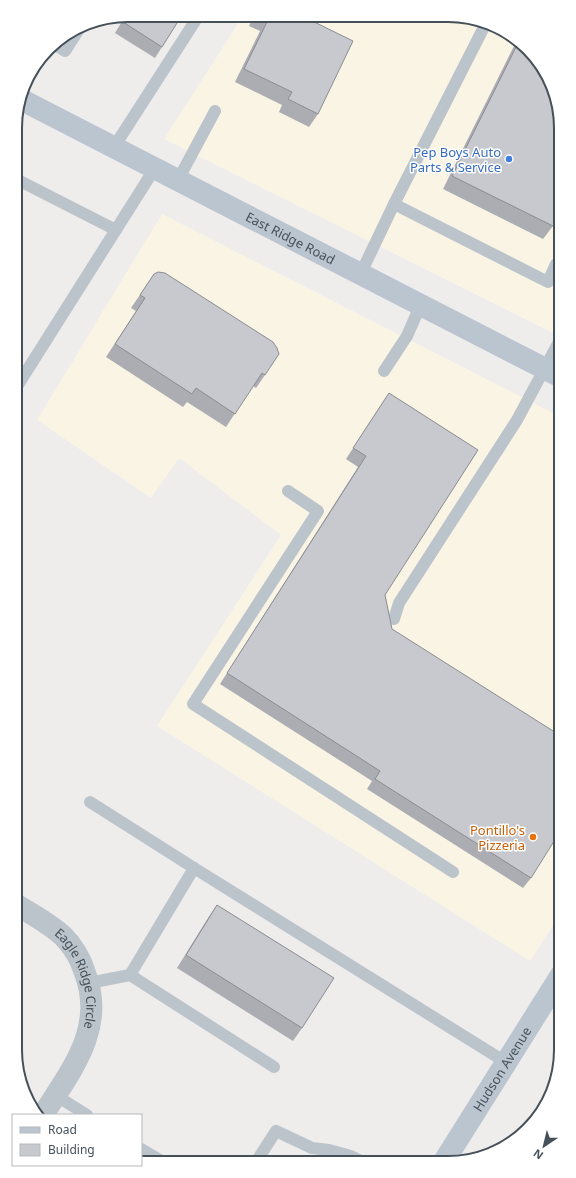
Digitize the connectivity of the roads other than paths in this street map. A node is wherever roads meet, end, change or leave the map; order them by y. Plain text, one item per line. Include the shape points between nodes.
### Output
1 (194, 22) edge
2 (483, 28) edge
3 (74, 36) edge
4 (59, 47) edge
5 (26, 102) edge
6 (215, 111) dead end
7 (114, 147) junction
8 (155, 168) junction
9 (178, 180) junction
10 (22, 183) edge
11 (394, 204) junction
12 (116, 230) junction
13 (554, 271) edge
14 (361, 273) junction
15 (421, 304) junction
16 (384, 371) dead end
17 (553, 372) edge
18 (22, 379) edge
19 (288, 491) dead end
20 (394, 619) dead end
21 (90, 802) dead end
22 (194, 868) junction
23 (453, 872) dead end
24 (22, 908) edge
25 (130, 975) junction
26 (89, 983) junction
27 (554, 987) edge
28 (507, 1063) junction
29 (274, 1067) dead end
30 (55, 1095) junction
31 (43, 1113) edge
32 (85, 1114) edge
33 (142, 1150) edge
34 (153, 1156) edge
35 (260, 1156) edge
36 (349, 1156) edge
37 (447, 1156) edge

1 - 7 lane
2 - 11 lane
3 - 4 lane via 65,51
5 - 7 main road, East Ridge Road
6 - 9 lane
7 - 8 main road, East Ridge Road
8 - 9 main road, East Ridge Road
8 - 12 lane
9 - 14 main road, East Ridge Road
10 - 12 lane
11 - 13 lane via 548,282
11 - 14 lane
12 - 18 lane
14 - 15 main road, East Ridge Road
15 - 16 lane via 407,336
15 - 17 main road, East Ridge Road
17 - 20 lane via 517,420 399,603
19 - 23 lane via 318,511 193,704
21 - 22 lane
22 - 25 lane
22 - 28 lane
24 - 26 street, Eagle Ridge Circle via 51,926 64,938 80,960
25 - 26 lane
25 - 29 lane
26 - 30 street, Eagle Ridge Circle via 92,1002 88,1033 77,1062
27 - 28 main road, Hudson Avenue
28 - 37 main road, Hudson Avenue
30 - 31 street, Eagle Ridge Circle
30 - 32 lane
33 - 34 lane
35 - 36 lane via 276,1131 312,1148

